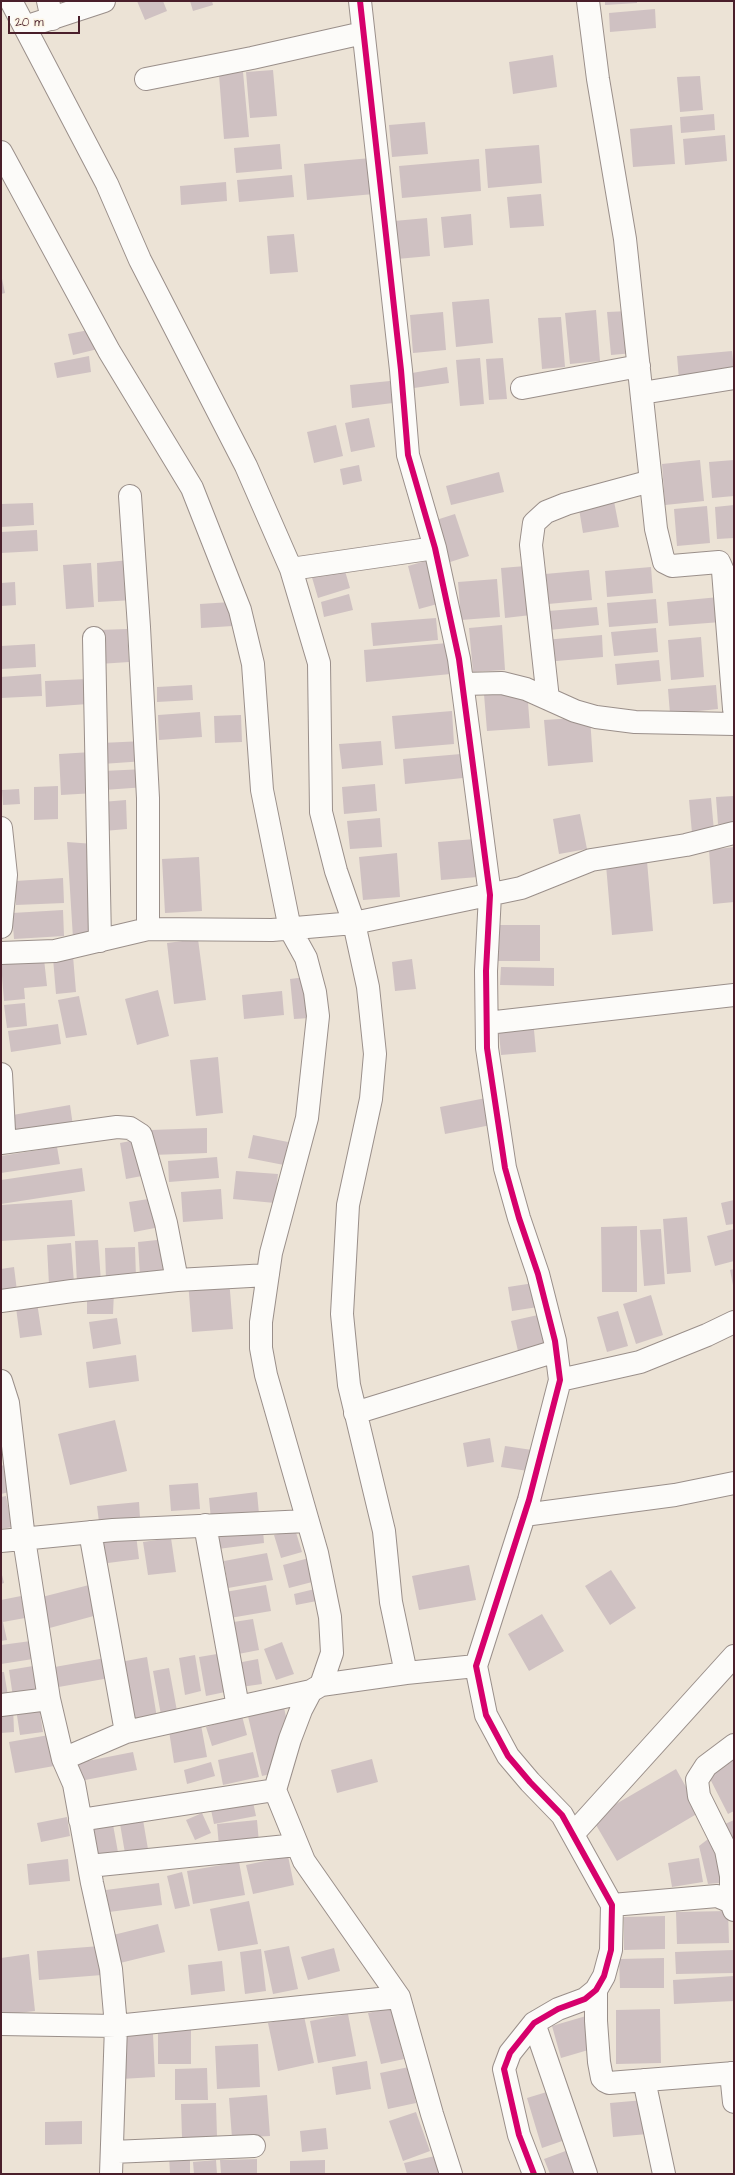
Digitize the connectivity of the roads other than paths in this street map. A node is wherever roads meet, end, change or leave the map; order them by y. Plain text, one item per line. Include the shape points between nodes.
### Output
1 (11, 1) edge
2 (104, 1) edge
3 (360, 1) edge
4 (588, 1) edge
5 (50, 10) edge
6 (25, 27) junction
7 (363, 33) junction
8 (146, 80) dead end
9 (1, 152) edge
10 (639, 366) junction
11 (734, 378) edge
12 (522, 388) dead end
13 (642, 392) junction
14 (651, 481) junction
15 (130, 496) dead end
16 (435, 548) junction
17 (726, 561) edge
18 (291, 569) junction
19 (94, 638) dead end
20 (463, 684) junction
21 (548, 698) junction
22 (734, 709) edge
23 (734, 724) edge
24 (1, 828) edge
25 (734, 833) edge
26 (4, 876) edge
27 (490, 895) junction
28 (346, 924) junction
29 (1, 927) edge
30 (148, 929) junction
31 (298, 929) junction
32 (100, 940) junction
33 (1, 953) edge
34 (734, 995) edge
35 (486, 1023) junction
36 (1, 1074) edge
37 (1, 1135) edge
38 (1, 1143) edge
39 (268, 1275) junction
40 (176, 1280) junction
41 (1, 1301) edge
42 (734, 1322) edge
43 (556, 1351) junction
44 (560, 1380) junction
45 (1, 1381) edge
46 (356, 1413) junction
47 (734, 1483) edge
48 (524, 1515) junction
49 (307, 1521) junction
50 (205, 1524) junction
51 (90, 1532) junction
52 (24, 1539) junction
53 (1, 1541) edge
54 (734, 1656) edge
55 (476, 1666) junction
56 (399, 1674) junction
57 (323, 1687) junction
58 (48, 1699) junction
59 (1, 1705) edge
60 (238, 1708) junction
61 (126, 1732) junction
62 (734, 1745) edge
63 (63, 1759) junction
64 (275, 1790) junction
65 (80, 1820) junction
66 (567, 1824) junction
67 (297, 1845) junction
68 (89, 1866) junction
69 (612, 1905) junction
70 (732, 1906) edge
71 (596, 1990) junction
72 (399, 1997) junction
73 (534, 2023) junction
74 (1, 2024) edge
75 (116, 2026) junction
76 (732, 2073) edge
77 (644, 2080) junction
78 (734, 2102) edge
79 (254, 2146) dead end
80 (112, 2152) junction
81 (111, 2174) edge
82 (451, 2174) edge
83 (534, 2174) edge
84 (586, 2174) edge
85 (664, 2174) edge

1 - 6 street
2 - 5 street
3 - 7 street
4 - 10 street via 598,79 625,239
5 - 6 street
6 - 18 street via 100,170 154,288 246,466
7 - 8 street
7 - 16 street via 401,370 408,455
9 - 31 street via 109,351 192,488 224,565 240,610 253,664 262,790
10 - 12 street
10 - 13 street
11 - 13 street
13 - 14 street
14 - 17 street via 656,529 664,562 672,566
14 - 21 street via 566,504 546,512 534,523 531,544
15 - 30 street via 148,798
16 - 18 street
16 - 20 street
17 - 22 street via 723,571
18 - 28 street via 319,663 321,812
19 - 32 street
20 - 21 street via 502,683
20 - 27 street
21 - 23 street via 596,718 635,722
24 - 26 street
25 - 27 street via 686,845 591,860 521,888
26 - 29 street
27 - 28 street
27 - 35 street
28 - 31 street
28 - 46 street via 368,987 375,1054 371,1099 348,1205 342,1306 349,1385
30 - 31 street
30 - 32 street
31 - 39 street via 315,992 318,1016 307,1118 271,1254
32 - 33 street via 55,951
34 - 35 street
35 - 43 street via 487,1048 505,1168 538,1274
36 - 37 street via 4,1131
38 - 40 street via 117,1127 130,1128 141,1135 166,1223
39 - 40 street
39 - 49 street via 261,1322 261,1348 266,1375
40 - 41 street
42 - 44 street via 640,1362
43 - 44 street
43 - 46 street
44 - 48 street
45 - 52 street via 8,1403
46 - 56 street via 384,1531
47 - 48 street via 675,1495
48 - 55 street
49 - 50 street
49 - 57 street via 330,1617 332,1654
50 - 51 street
50 - 60 street
51 - 52 street
51 - 61 street
52 - 53 street
52 - 58 street
54 - 66 street
55 - 56 street
55 - 66 street via 486,1715 508,1756
56 - 57 street
57 - 60 street
57 - 64 street via 301,1710
58 - 59 street
58 - 63 street
60 - 61 street
61 - 63 street
62 - 70 street via 706,1766 697,1780 699,1796 726,1850 731,1876
63 - 65 street via 74,1784
64 - 65 street
64 - 67 street
65 - 68 street
66 - 69 street
67 - 68 street
67 - 72 street via 304,1861
68 - 75 street via 111,1969
69 - 70 street via 717,1896
69 - 71 street via 611,1950 604,1976
71 - 73 street via 585,1999 558,2009
71 - 77 street via 596,2021 602,2078 609,2083
72 - 75 street
72 - 82 street
73 - 83 street via 510,2053 504,2068 520,2136
73 - 84 street
74 - 75 street
75 - 80 street
76 - 77 street
76 - 78 street
77 - 85 street
79 - 80 street
80 - 81 street

